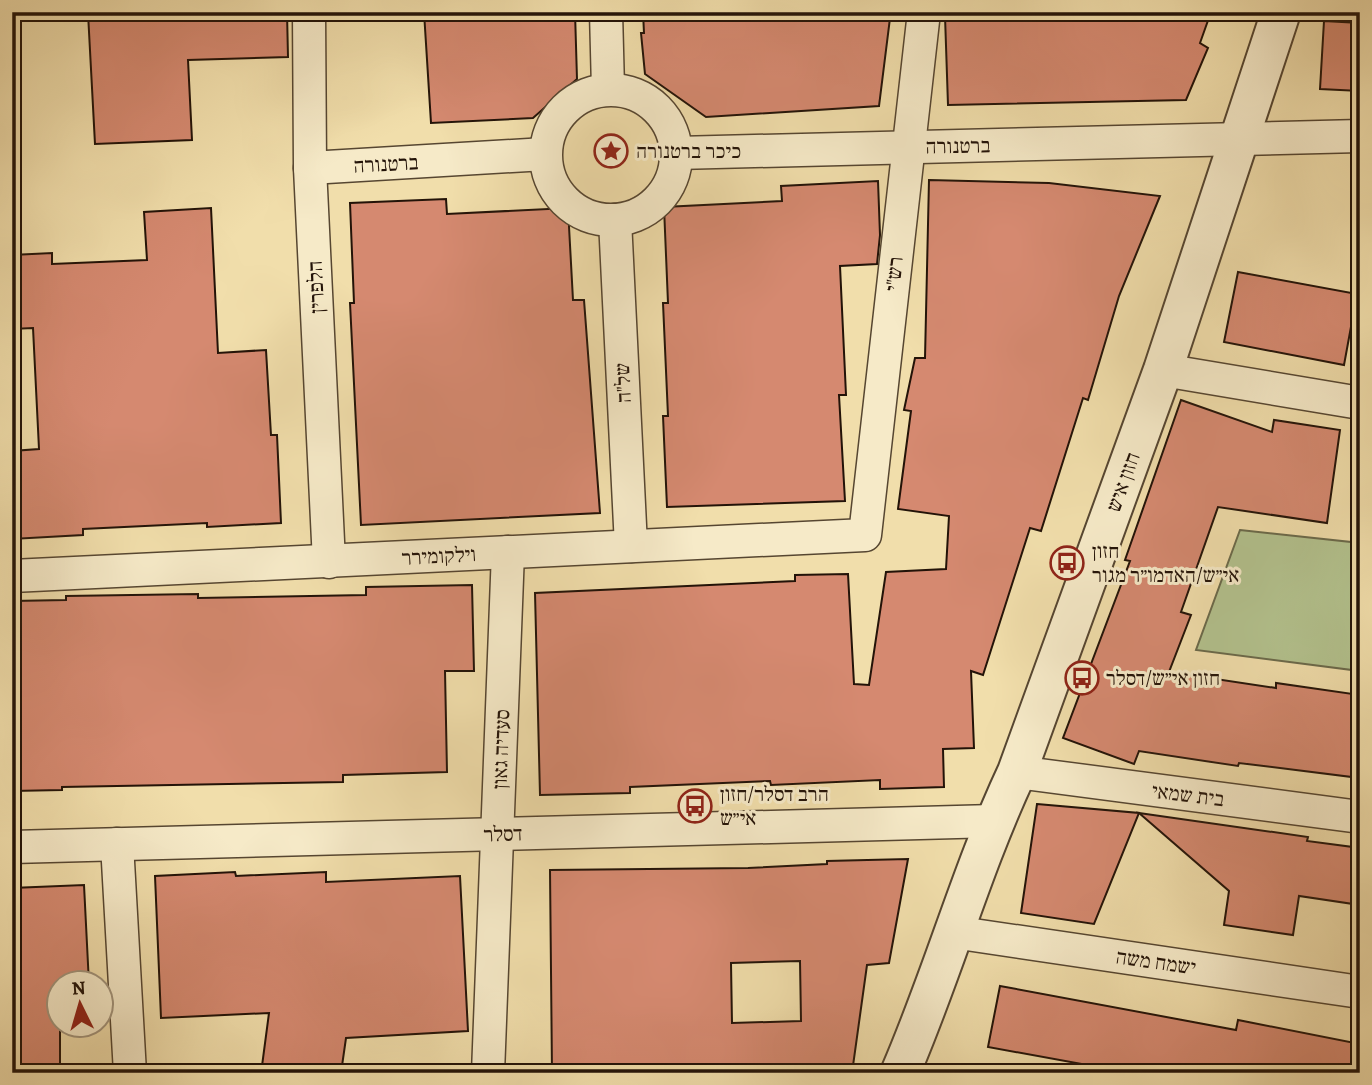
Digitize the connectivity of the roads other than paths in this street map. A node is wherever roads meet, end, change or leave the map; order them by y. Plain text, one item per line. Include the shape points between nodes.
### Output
1 (309, 12) edge
2 (606, 12) edge
3 (924, 12) edge
4 (1281, 12) edge
5 (608, 89) junction
6 (1360, 136) edge
7 (1239, 139) junction
8 (909, 148) junction
9 (677, 153) junction
10 (545, 154) junction
11 (310, 168) junction
12 (615, 220) junction
13 (1164, 370) junction
14 (1360, 403) edge
15 (865, 535) joint
16 (631, 546) junction
17 (508, 552) junction
18 (328, 562) junction
19 (12, 576) edge
20 (1017, 772) junction
21 (1360, 817) edge
22 (994, 821) junction
23 (498, 834) junction
24 (117, 844) junction
25 (12, 847) edge
26 (953, 932) junction
27 (1360, 992) edge
28 (921, 1025) junction
29 (130, 1073) edge
30 (488, 1073) edge
31 (900, 1073) edge
32 (921, 1073) edge

1 - 11 street, הלפרין
2 - 5 street
3 - 8 street, רש"י
4 - 7 street, חזון איש
5 - 9 street via 628,92 655,107 673,133
5 - 10 street via 571,103 553,126
6 - 7 street, ברטנורה
7 - 8 street, ברטנורה
7 - 13 street, חזון איש
8 - 9 street, ברטנורה
8 - 15 street, רש"י
9 - 12 street via 665,191 643,211
10 - 11 street, ברטנורה
10 - 12 street via 559,194 593,218
11 - 18 street, הלפרין
12 - 16 street, של"ה
13 - 14 street
13 - 20 street, חזון איש
15 - 16 street, וילקומירר
16 - 17 street, וילקומירר
17 - 18 street, וילקומירר
17 - 23 street, סעדיה גאון
18 - 19 street, וילקומירר
20 - 21 street, בית שמאי
20 - 22 street, חזון איש
22 - 23 street, דסלר
22 - 26 street, חזון איש
23 - 24 street, דסלר
23 - 30 street, סעדיה גאון
24 - 25 street, דסלר
24 - 29 street
26 - 27 street, ישמח משה
26 - 28 street, חזון איש
28 - 31 street, חזון איש
28 - 32 street, חזון איש

